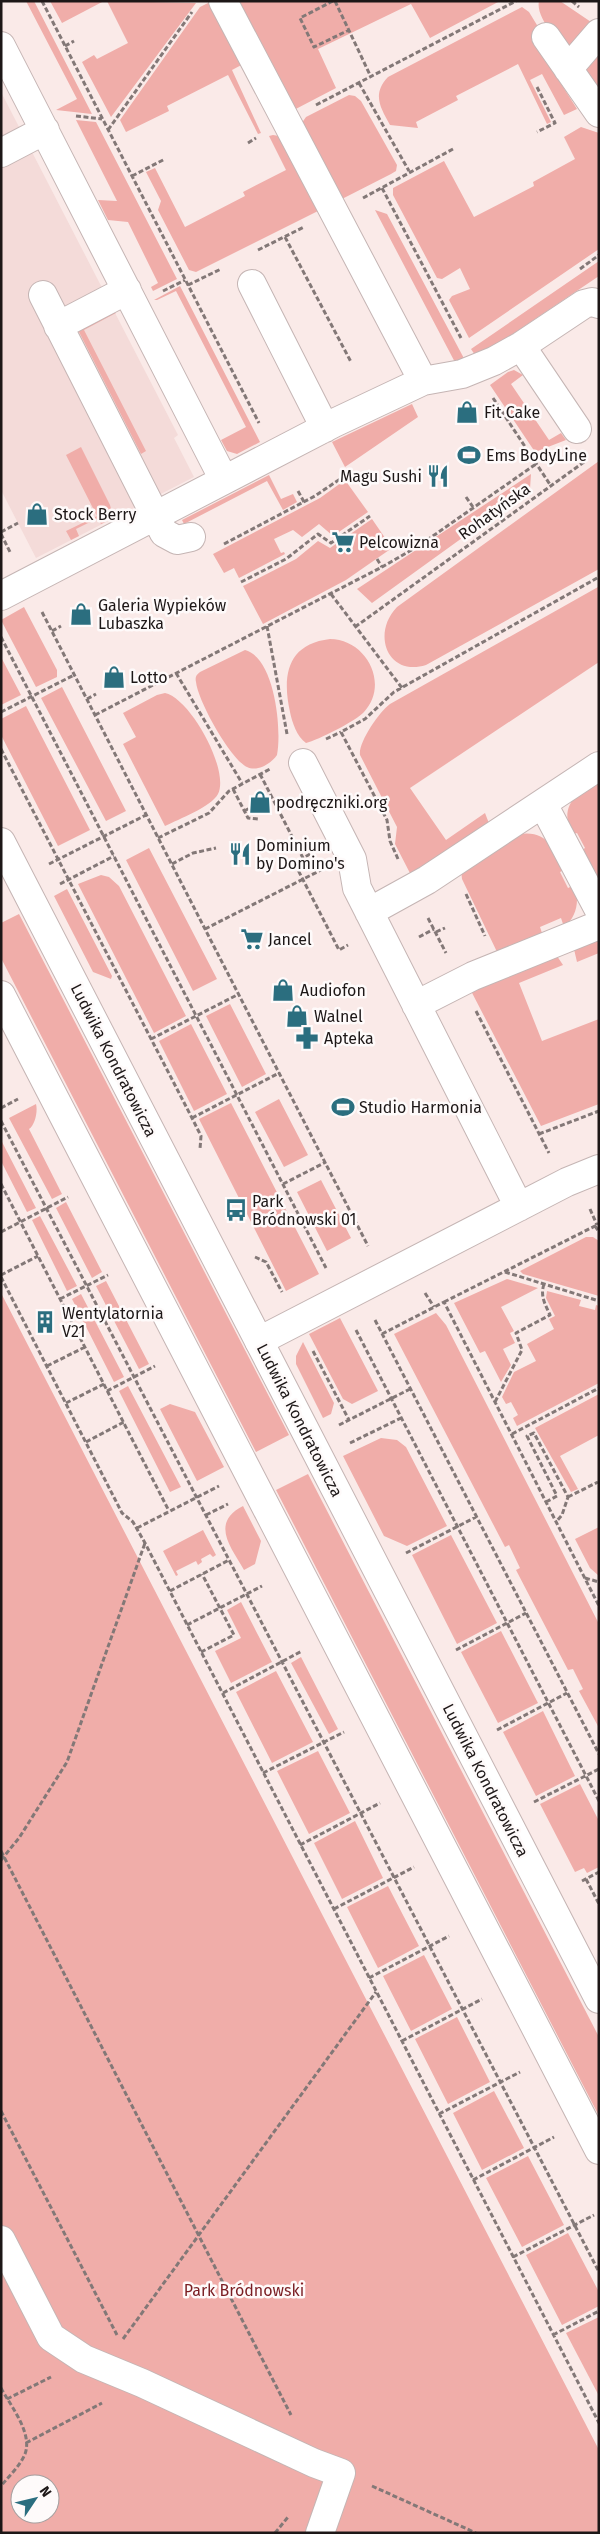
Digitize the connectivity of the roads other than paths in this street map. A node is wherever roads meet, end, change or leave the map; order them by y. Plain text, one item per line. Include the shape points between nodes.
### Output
1 (224, 1) edge
2 (599, 33) edge
3 (546, 36) dead end
4 (1, 46) edge
5 (568, 69) junction
6 (599, 113) edge
7 (45, 130) junction
8 (1, 152) edge
9 (252, 284) dead end
10 (127, 290) junction
11 (43, 295) dead end
12 (599, 304) edge
13 (58, 326) junction
14 (520, 346) junction
15 (423, 381) junction
16 (325, 428) junction
17 (577, 429) dead end
18 (224, 480) junction
19 (156, 516) junction
20 (191, 537) dead end
21 (1, 596) edge
22 (300, 757) road end
23 (599, 766) edge
24 (542, 804) junction
25 (1, 842) edge
26 (599, 910) edge
27 (369, 912) junction
28 (599, 925) edge
29 (1, 995) edge
30 (416, 1004) junction
31 (599, 1169) edge
32 (519, 1206) junction
33 (259, 1340) junction
34 (599, 1999) edge
35 (599, 2150) edge
36 (1, 2240) edge
37 (320, 2533) edge

1 - 15 street
2 - 5 street
3 - 5 street
4 - 7 street
5 - 6 street
7 - 8 street
7 - 10 street
9 - 16 street
10 - 13 street
10 - 18 street
11 - 13 street
12 - 14 street via 584,304
13 - 19 street
14 - 15 street via 462,374
14 - 17 street
15 - 16 street
16 - 18 street
18 - 19 street
19 - 20 street via 164,533 170,537 182,540
19 - 21 street
22 - 27 street via 352,859 355,884
23 - 24 street
24 - 26 street
24 - 27 street via 413,888
25 - 33 street, Ludwika Kondratowicza
27 - 30 street
28 - 30 street via 473,976
29 - 35 street
30 - 32 street
31 - 32 street
32 - 33 street
33 - 34 street, Ludwika Kondratowicza
36 - 37 street via 52,2337 84,2359 341,2473

